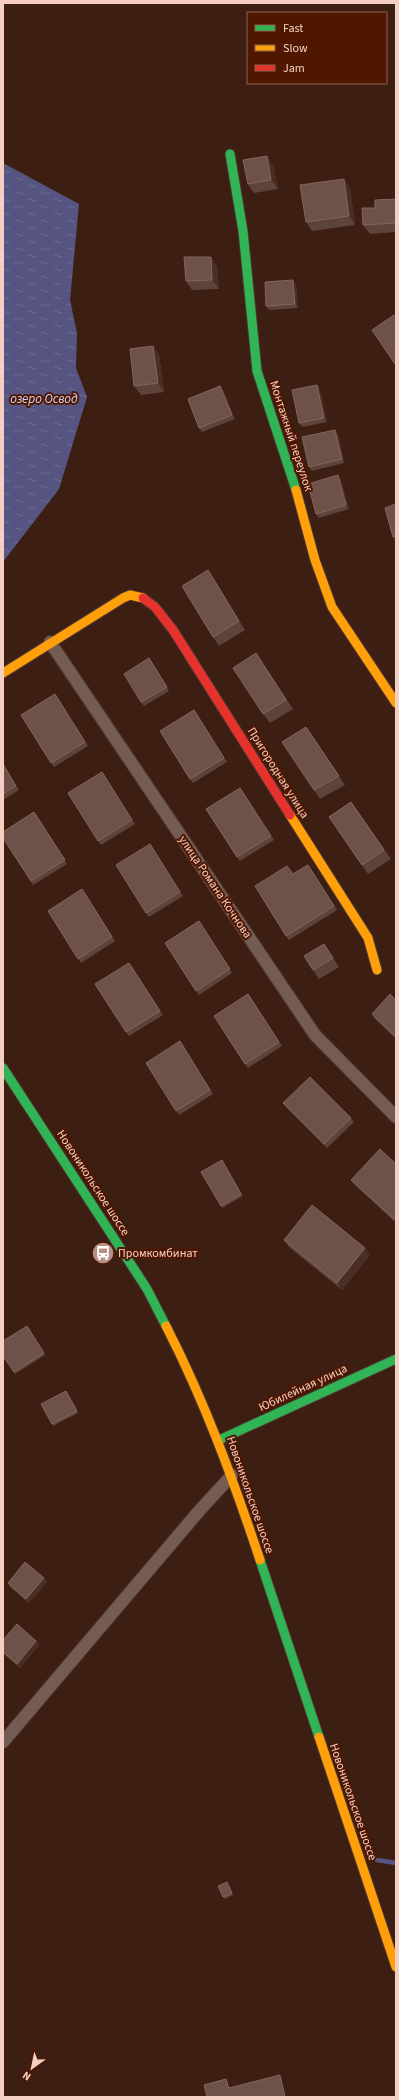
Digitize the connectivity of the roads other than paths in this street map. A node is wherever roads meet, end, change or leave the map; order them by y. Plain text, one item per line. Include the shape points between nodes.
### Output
1 (230, 154) dead end
2 (50, 642) junction
3 (3, 673) edge
4 (396, 703) edge
5 (377, 970) dead end
6 (3, 1068) edge
7 (396, 1118) edge
8 (396, 1359) edge
9 (219, 1440) junction
10 (232, 1475) junction
11 (3, 1742) edge
12 (396, 1966) edge

1 - 4 main road, Монтажный переулок via 243,231 257,371 332,607
2 - 3 main road
2 - 5 main road, Пригородная улица via 131,595 144,597 159,612 173,630 368,938
2 - 7 street, улица Романа Кочнова via 315,1035
6 - 9 main road, Новоникольское шоссе via 147,1289 193,1379
8 - 9 main road, Юбилейная улица
9 - 10 main road, Новоникольское шоссе
10 - 11 street
10 - 12 main road, Новоникольское шоссе

